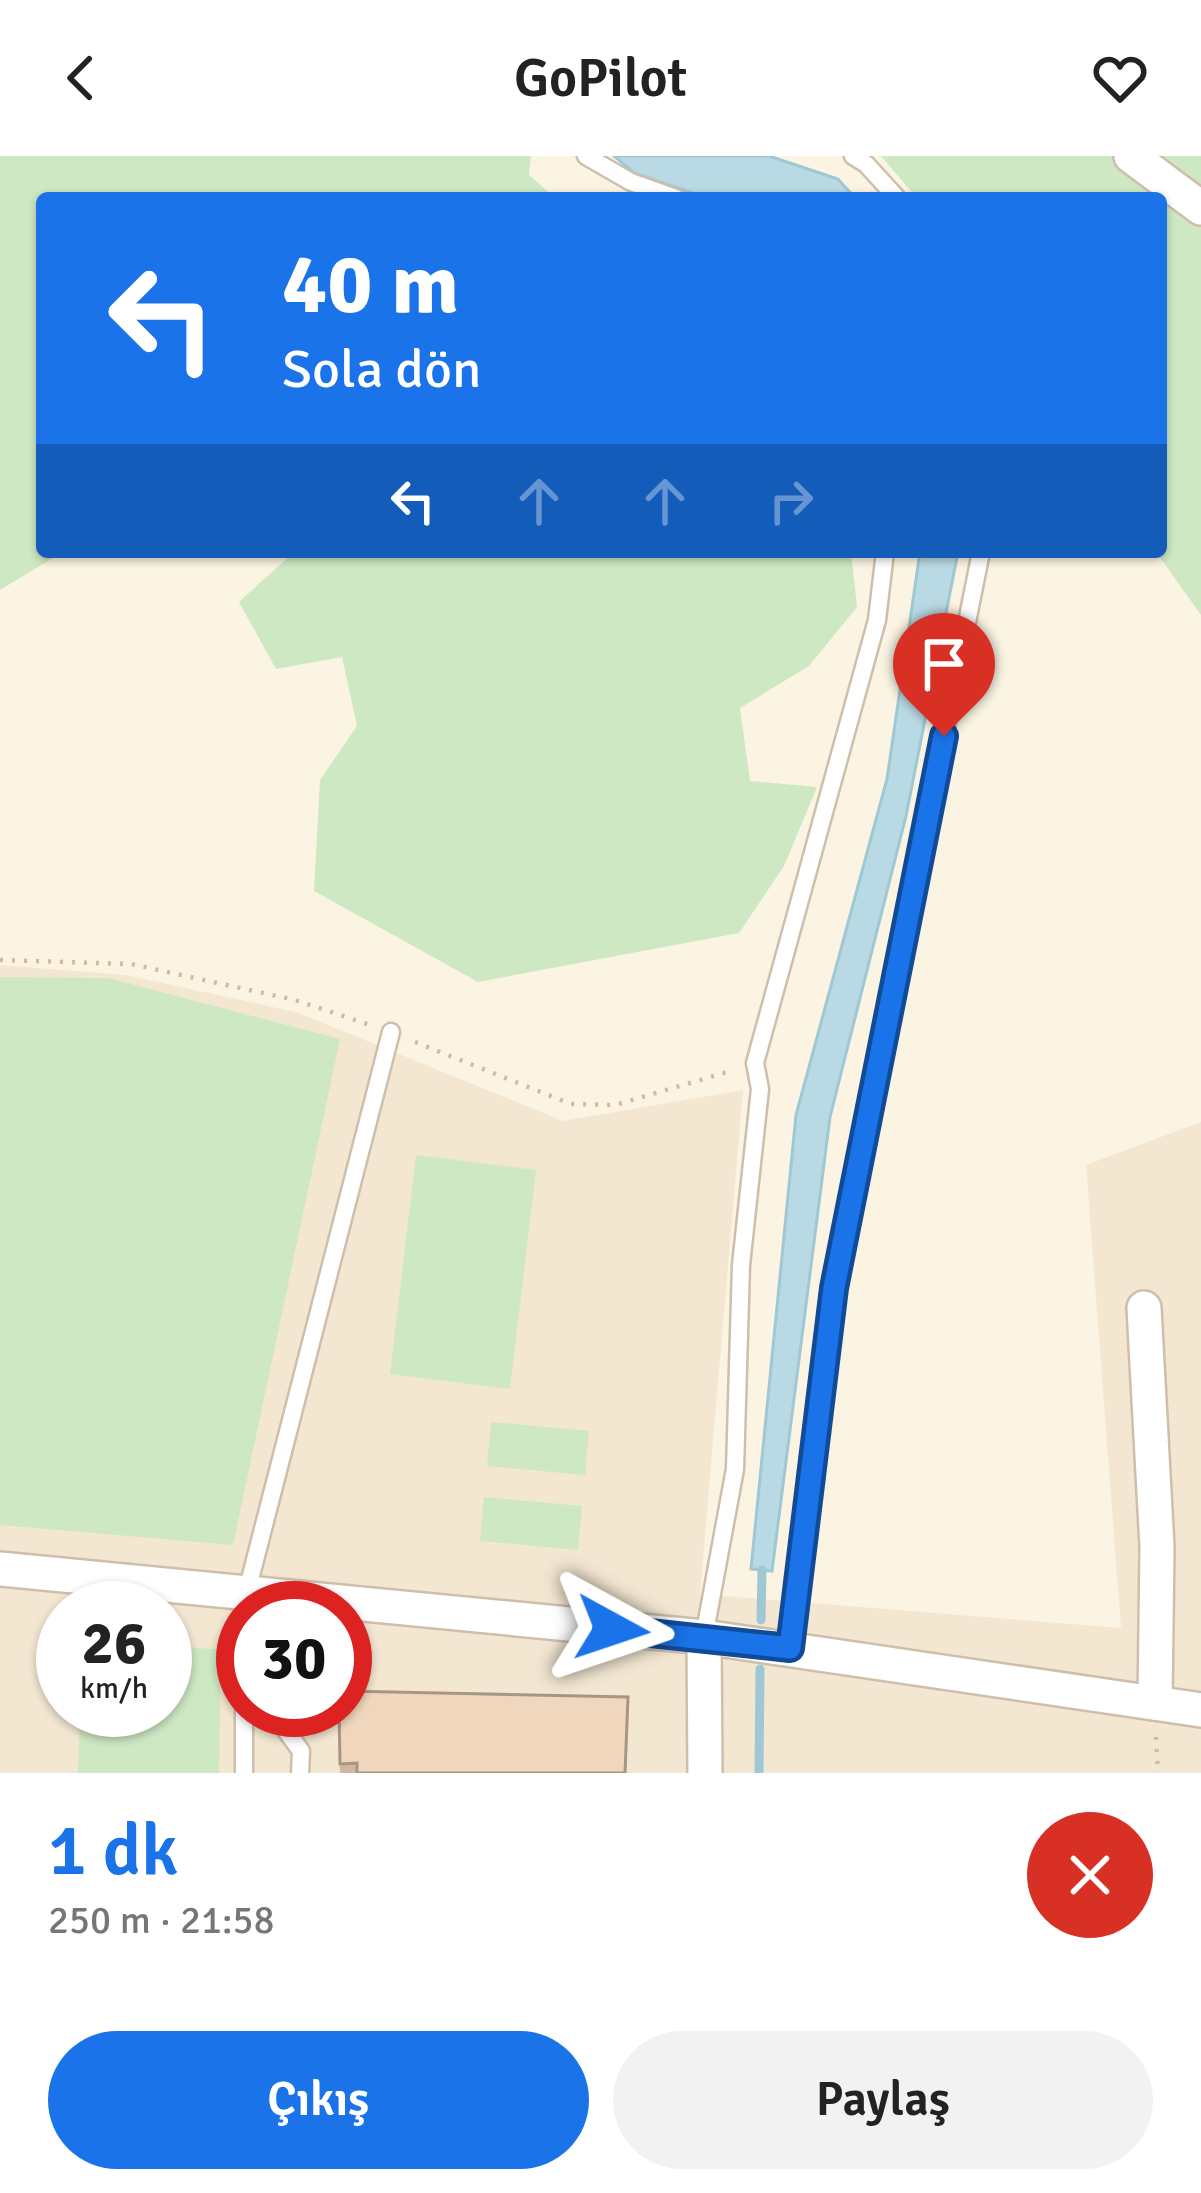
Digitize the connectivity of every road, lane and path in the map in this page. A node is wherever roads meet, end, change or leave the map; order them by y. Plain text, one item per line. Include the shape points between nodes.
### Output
1 (586, 156) edge
2 (853, 156) edge
3 (1131, 156) edge
4 (660, 192) edge
5 (892, 192) edge
6 (1201, 208) edge
7 (884, 558) edge
8 (980, 558) edge
9 (391, 1032) dead end
10 (1144, 1308) dead end
11 (0, 1569) edge
12 (251, 1581) edge
13 (216, 1597) edge
14 (372, 1611) edge
15 (704, 1637) junction
16 (790, 1648) junction
17 (1155, 1703) junction
18 (1201, 1709) edge
19 (244, 1737) edge
20 (291, 1737) edge
21 (244, 1773) edge
22 (300, 1773) edge
23 (705, 1773) edge
24 (1158, 1773) edge

1 - 4 lane
2 - 5 lane
3 - 6 street
7 - 15 lane via 877,620 755,1064 760,1090 741,1265 735,1469
8 - 16 lane via 834,1288
9 - 12 lane
10 - 17 street via 1157,1546
11 - 13 street
14 - 15 street
15 - 16 street
15 - 23 street
16 - 17 street
17 - 18 street
17 - 24 path
19 - 21 lane
20 - 22 lane via 301,1751

